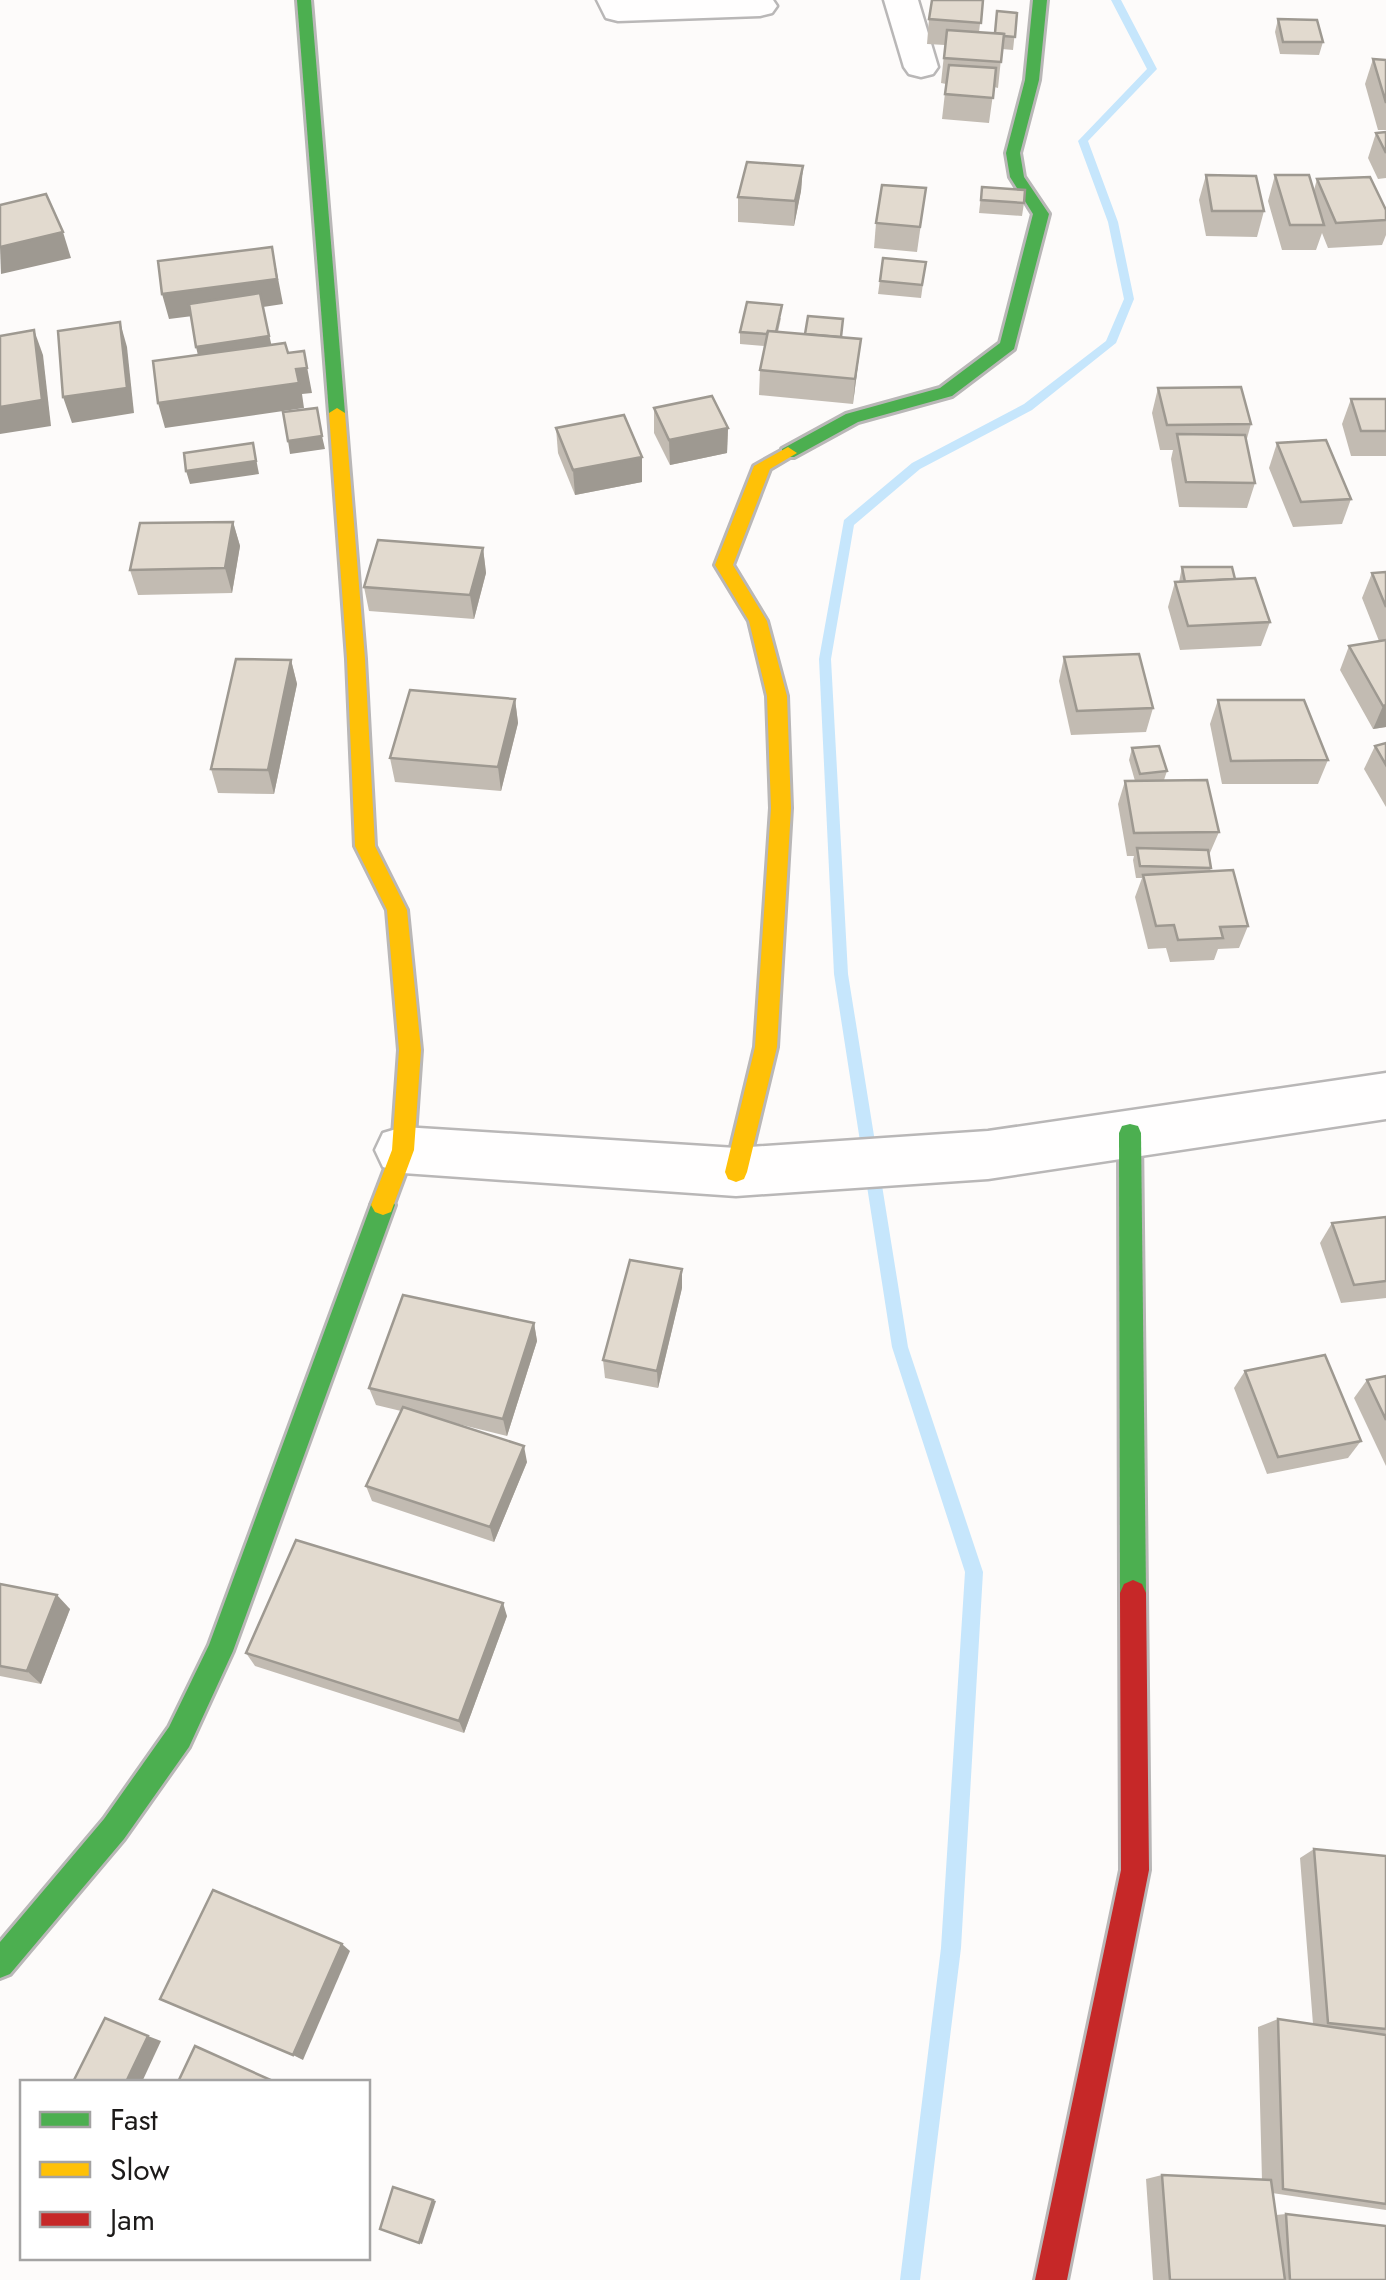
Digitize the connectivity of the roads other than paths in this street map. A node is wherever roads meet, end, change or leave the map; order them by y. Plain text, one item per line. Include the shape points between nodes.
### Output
1 (304, 0) edge
2 (614, 0) edge
3 (901, 0) edge
4 (1040, 0) edge
5 (760, 6) dead end
6 (921, 66) dead end
7 (1386, 1096) edge
8 (1130, 1134) junction
9 (403, 1150) junction
10 (736, 1172) junction
11 (0, 1964) edge
12 (1051, 2280) edge

1 - 9 street via 365,846 396,910 406,996 410,1050
2 - 5 street via 618,12
3 - 6 street
4 - 10 street via 1032,80 1013,154 1018,178 1041,214 1008,345 946,392 852,418 763,466 724,565 758,621 777,696 781,808 766,1048
7 - 8 street
8 - 10 street via 988,1154
8 - 12 street via 1134,1870
9 - 10 street
9 - 11 street via 220,1651 179,1738 114,1829

